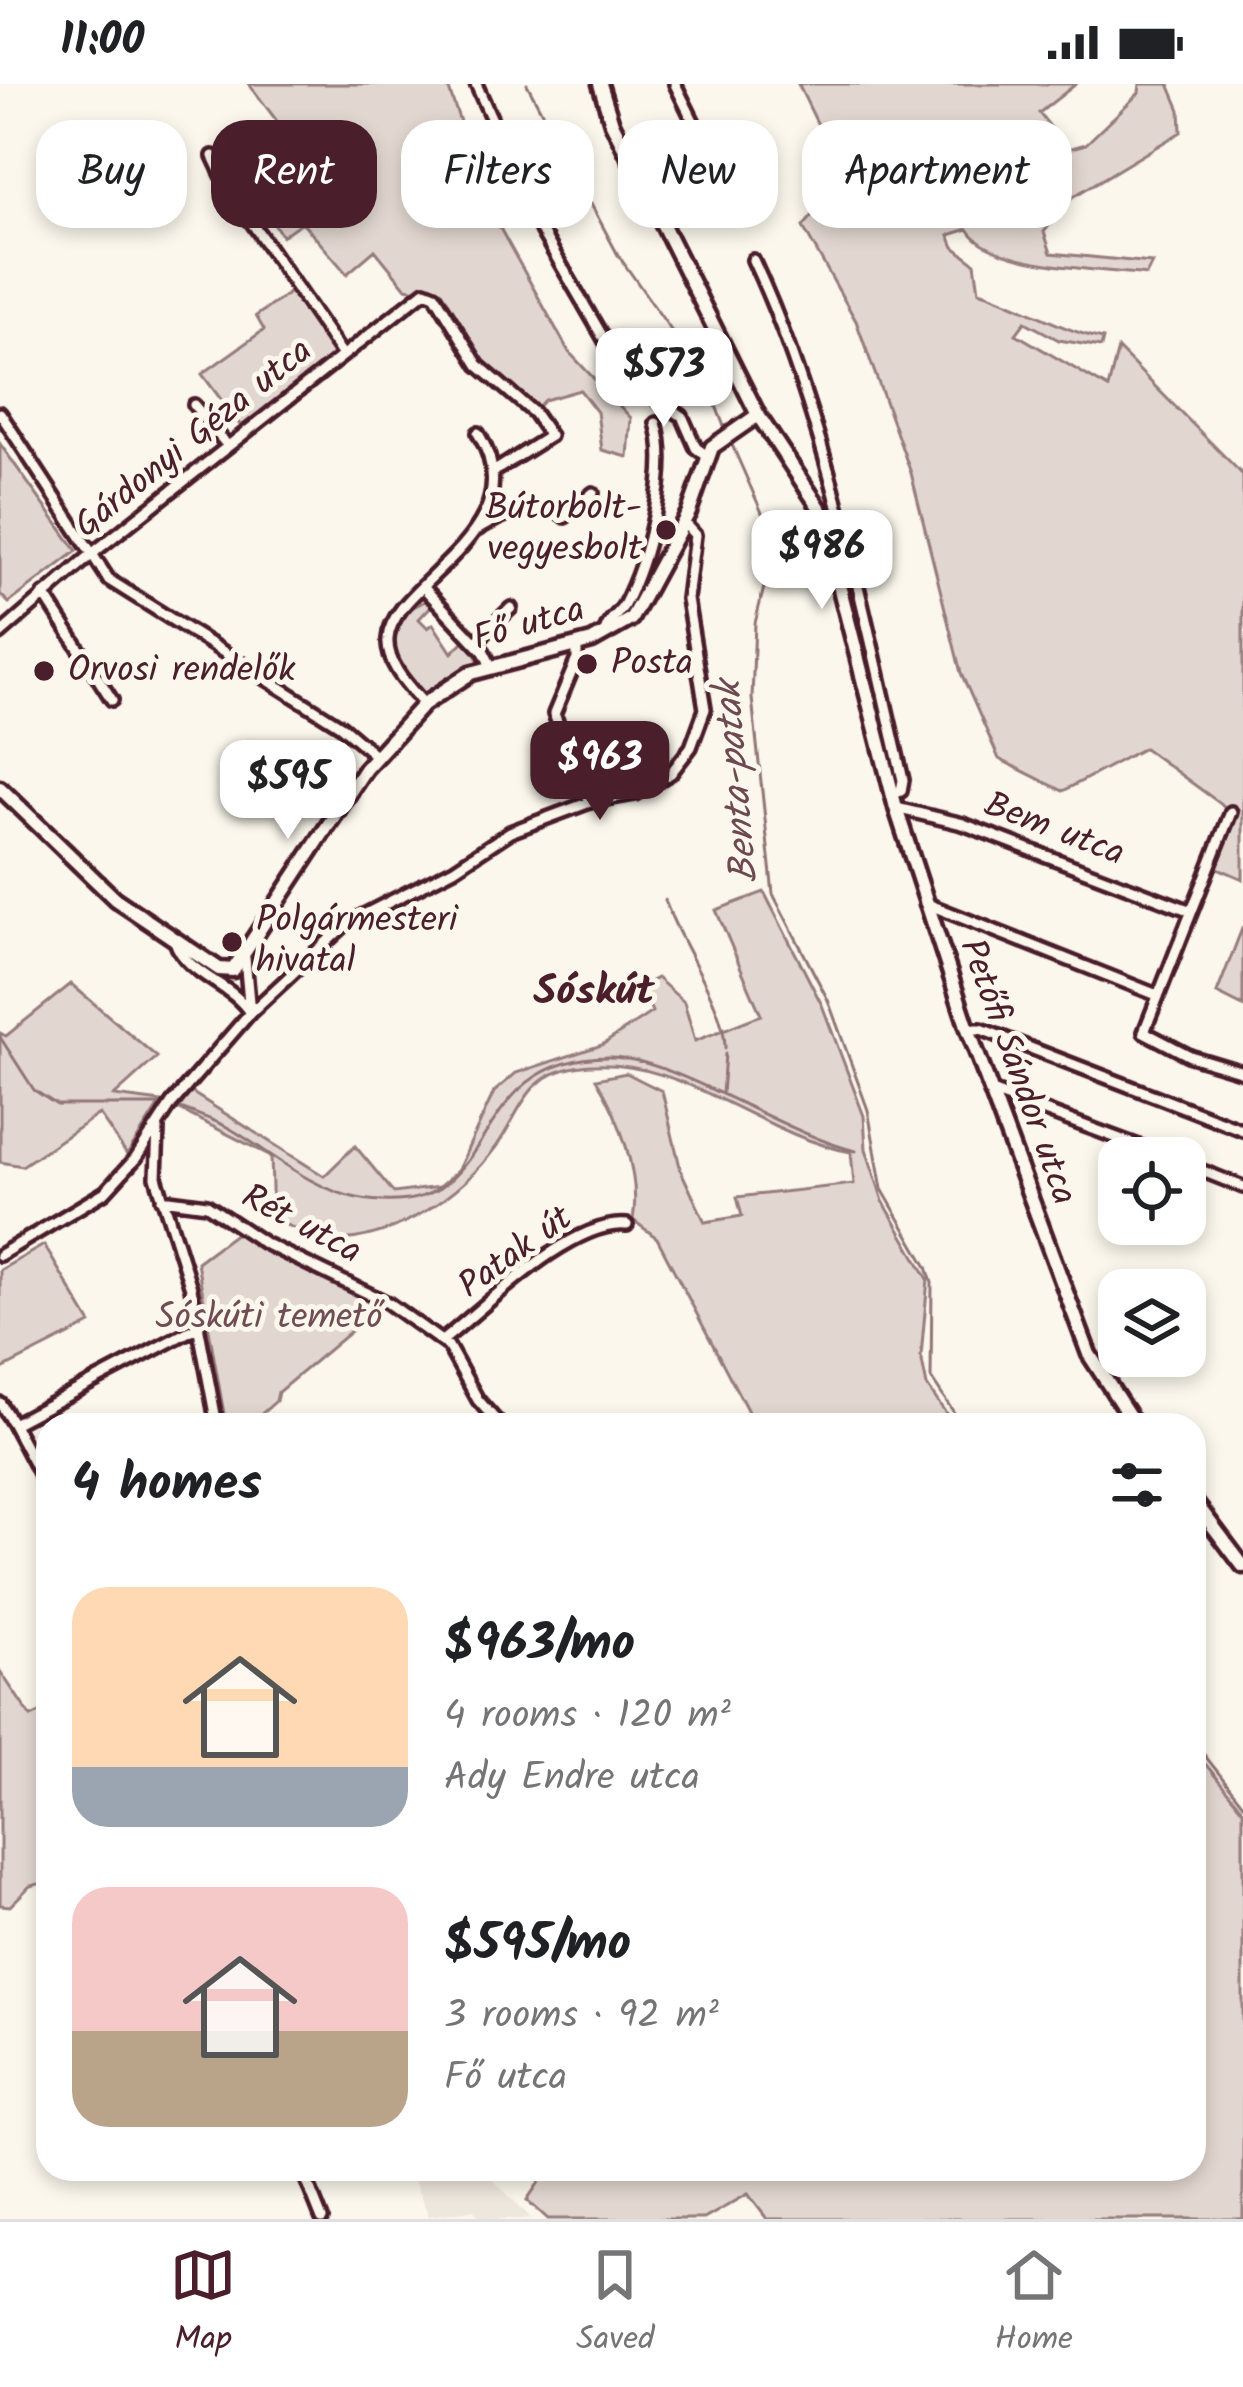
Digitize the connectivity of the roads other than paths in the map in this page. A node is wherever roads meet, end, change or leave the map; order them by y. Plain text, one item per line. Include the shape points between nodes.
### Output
1 (476, 84) edge
2 (600, 84) edge
3 (676, 84) edge
4 (693, 120) edge
5 (255, 228) edge
6 (753, 260) dead end
7 (807, 342) dead end
8 (791, 348) junction
9 (342, 354) junction
10 (194, 405) dead end
11 (0, 413) edge
12 (758, 415) junction
13 (656, 423) dead end
14 (478, 434) dead end
15 (227, 445) junction
16 (709, 451) junction
17 (494, 472) junction
18 (593, 493) dead end
19 (486, 517) junction
20 (684, 524) junction
21 (91, 555) junction
22 (424, 589) junction
23 (44, 593) junction
24 (511, 608) dead end
25 (0, 634) edge
26 (605, 635) junction
27 (476, 642) junction
28 (577, 646) junction
29 (491, 666) junction
30 (112, 700) dead end
31 (424, 704) junction
32 (375, 755) junction
33 (0, 788) edge
34 (894, 801) junction
35 (590, 802) junction
36 (1231, 812) dead end
37 (926, 903) junction
38 (1191, 911) junction
39 (175, 941) junction
40 (245, 958) junction
41 (251, 983) junction
42 (271, 993) junction
43 (1157, 995) junction
44 (250, 1013) junction
45 (968, 1029) junction
46 (1243, 1072) edge
47 (991, 1091) junction
48 (158, 1129) junction
49 (1243, 1130) edge
50 (1115, 1137) edge
51 (136, 1158) junction
52 (154, 1162) junction
53 (1206, 1172) edge
54 (1242, 1185) edge
55 (162, 1199) junction
56 (627, 1225) dead end
57 (0, 1255) edge
58 (199, 1326) junction
59 (442, 1341) junction
60 (0, 1403) edge
61 (216, 1413) edge
62 (487, 1413) edge
63 (1127, 1413) edge
64 (13, 1424) junction
65 (36, 1467) edge
66 (1206, 1517) edge
67 (1242, 1562) edge
68 (307, 2181) edge
69 (322, 2219) edge

1 - 16 street via 542,232 608,346 640,388 682,416 696,448
2 - 12 main road, Petőfi Sándor utca
3 - 4 street
5 - 9 street
6 - 8 street
7 - 8 street
8 - 34 street, Petőfi Sándor utca via 903,780
9 - 15 street, Gárdonyi Géza utca
9 - 17 street, Gárdonyi Géza utca via 425,291 434,295 478,365 550,436
10 - 15 street
11 - 21 street
12 - 16 main road
12 - 34 main road, Petőfi Sándor utca via 818,507
13 - 26 street via 654,516
14 - 17 street
15 - 21 street, Gárdonyi Géza utca
16 - 20 main road, Fő utca
17 - 19 street
18 - 19 street via 565,517 553,509
19 - 22 street
20 - 26 main road, Fő utca via 638,611
20 - 35 street via 695,536 688,599 704,687 700,725 664,779
21 - 23 street, Gárdonyi Géza utca
21 - 32 street via 118,587
22 - 27 street
22 - 31 street via 400,611 388,638 394,665
23 - 25 street, Gárdonyi Géza utca
23 - 30 street
24 - 27 street
26 - 28 main road, Fő utca
27 - 29 street
28 - 29 main road, Fő utca
28 - 35 street via 554,714
29 - 31 main road, Fő utca
31 - 32 main road, Fő utca
32 - 40 main road, Fő utca
33 - 39 main road via 115,898
34 - 37 main road, Petőfi Sándor utca
34 - 38 street, Bem utca
35 - 42 street via 510,832 346,924
36 - 38 street
37 - 43 street
37 - 45 main road, Petőfi Sándor utca
38 - 43 street
39 - 40 main road via 224,971
39 - 44 street via 183,958
40 - 41 street
41 - 42 street
41 - 44 street
42 - 44 street
43 - 46 street via 1144,1032
44 - 48 street
45 - 47 main road, Petőfi Sándor utca
45 - 49 street
47 - 50 street
47 - 63 main road, Petőfi Sándor utca via 1089,1354
48 - 51 street
48 - 52 street
51 - 52 street
51 - 57 street via 93,1201
52 - 55 street
53 - 54 street
55 - 58 street
55 - 59 street, Rét utca via 207,1205
56 - 59 street, Patak út via 598,1227 569,1242
58 - 61 street
58 - 64 street
59 - 62 street, Rét utca
60 - 64 street
64 - 65 street
66 - 67 main road
68 - 69 street

